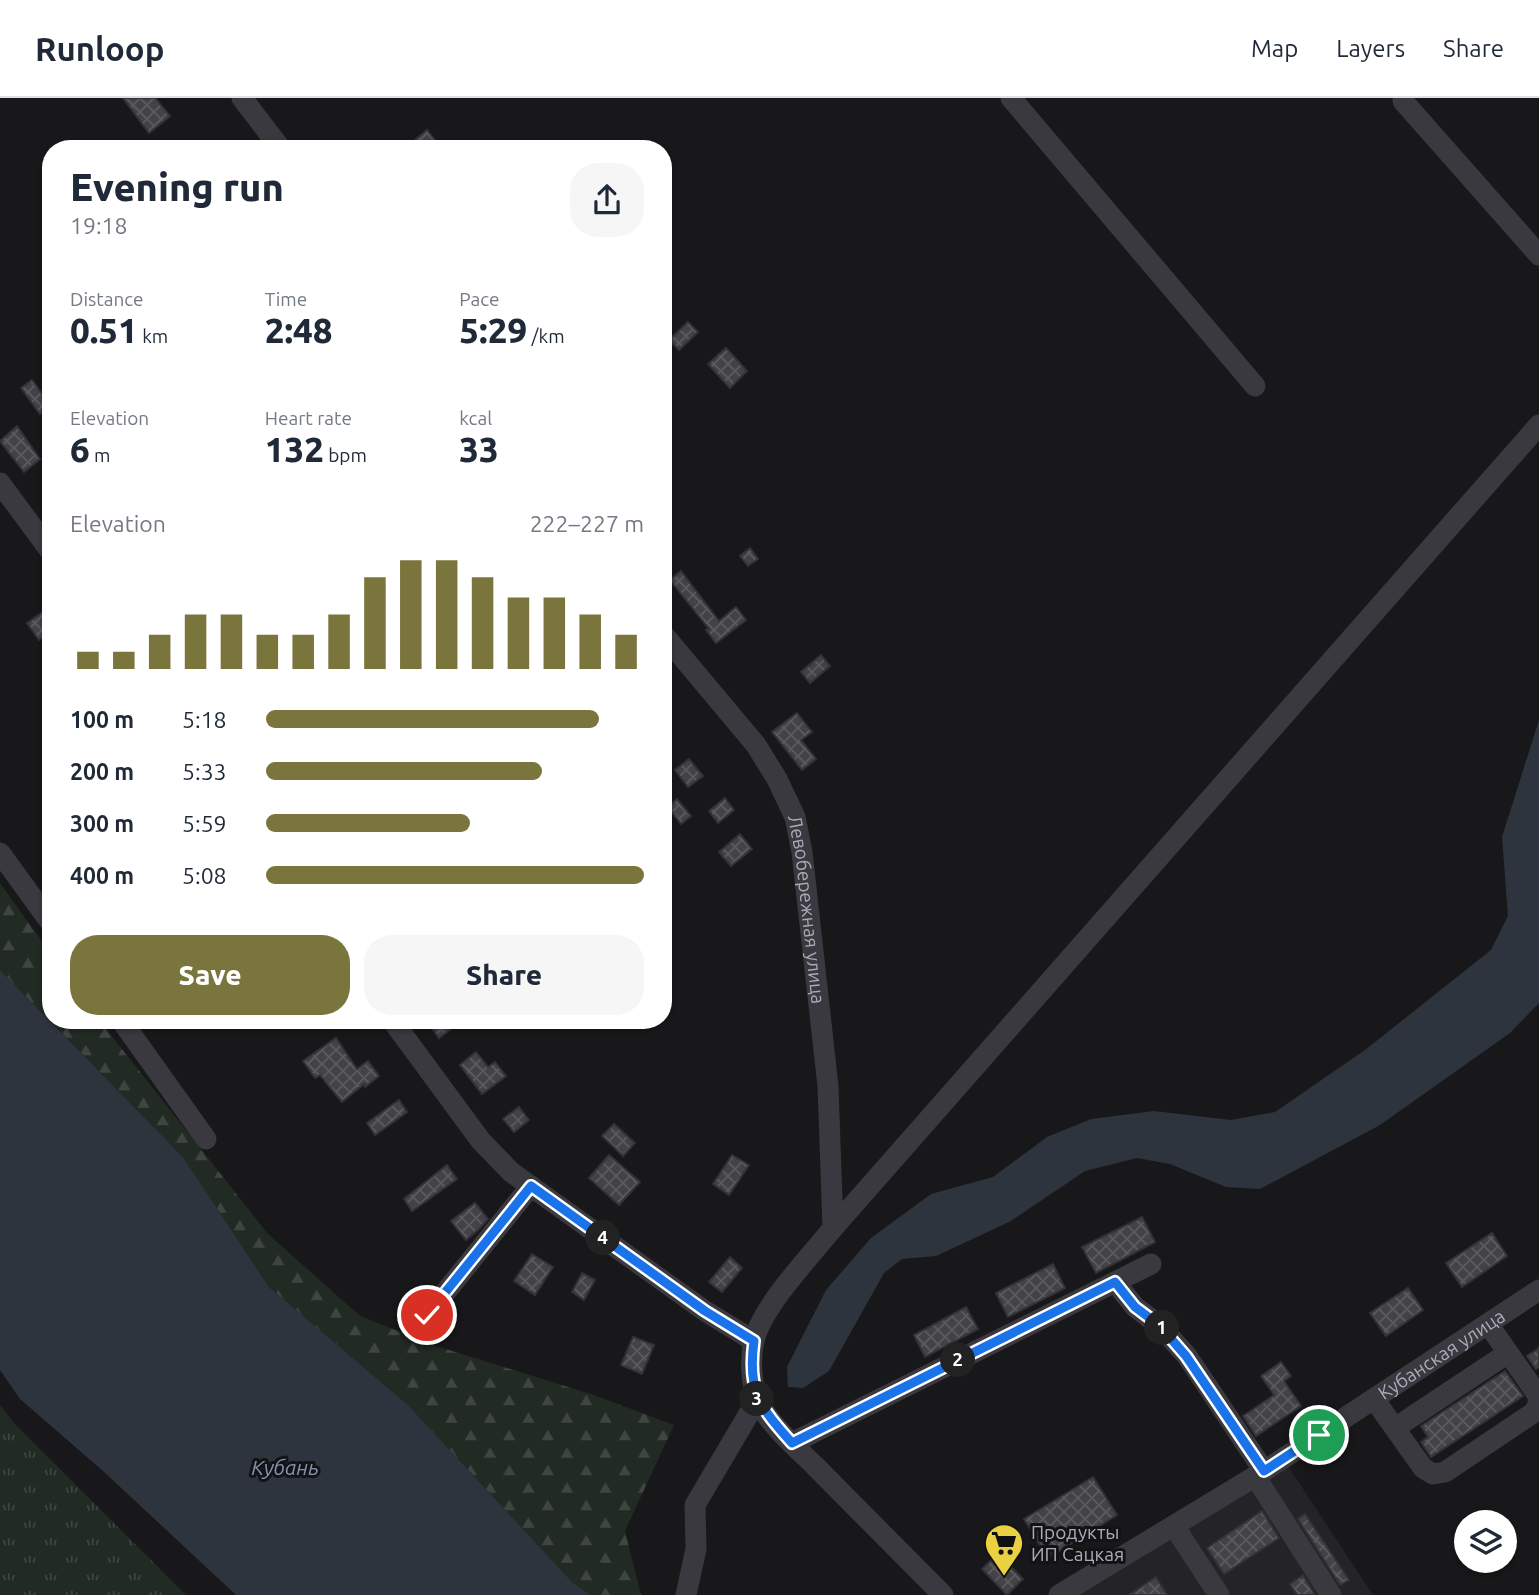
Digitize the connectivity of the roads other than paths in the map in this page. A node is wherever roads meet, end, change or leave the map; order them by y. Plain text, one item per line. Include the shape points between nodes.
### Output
1 (242, 98) edge
2 (1011, 98) edge
3 (1403, 99) edge
4 (274, 140) edge
5 (1539, 255) edge
6 (1255, 386) dead end
7 (1539, 425) edge
8 (0, 483) edge
9 (42, 540) edge
10 (672, 645) edge
11 (0, 853) edge
12 (42, 911) edge
13 (127, 1029) edge
14 (398, 1029) edge
15 (206, 1139) dead end
16 (531, 1186) junction
17 (833, 1228) junction
18 (1151, 1264) dead end
19 (1115, 1282) junction
20 (1539, 1290) edge
21 (427, 1315) dead end
22 (1488, 1324) junction
23 (754, 1341) junction
24 (1508, 1353) junction
25 (1374, 1399) junction
26 (758, 1400) junction
27 (1539, 1404) edge
28 (1395, 1428) junction
29 (792, 1443) junction
30 (1260, 1474) junction
31 (1174, 1526) junction
32 (686, 1595) edge
33 (943, 1595) edge
34 (1059, 1595) edge
35 (1219, 1595) edge
36 (1331, 1595) edge

1 - 4 street
2 - 6 street
3 - 5 street
7 - 17 street
8 - 9 street
10 - 17 street, Левобережная улица via 756,745 795,817 828,1086
11 - 12 street
13 - 15 street
14 - 16 street via 481,1141
16 - 21 street
16 - 23 street
17 - 23 street via 778,1297
18 - 19 street
19 - 29 street
19 - 30 street via 1186,1356
20 - 22 street, Кубанская улица
22 - 24 street
22 - 25 street, Кубанская улица
23 - 26 street via 753,1379
24 - 27 street via 1538,1394
24 - 28 street
25 - 28 street
25 - 30 street, Кубанская улица
26 - 29 street
26 - 32 street via 695,1505 696,1549
27 - 28 street via 1533,1413 1445,1472 1433,1474 1423,1468
29 - 33 street
30 - 31 street, Кубанская улица
30 - 36 street
31 - 34 street, Кубанская улица
31 - 35 street

